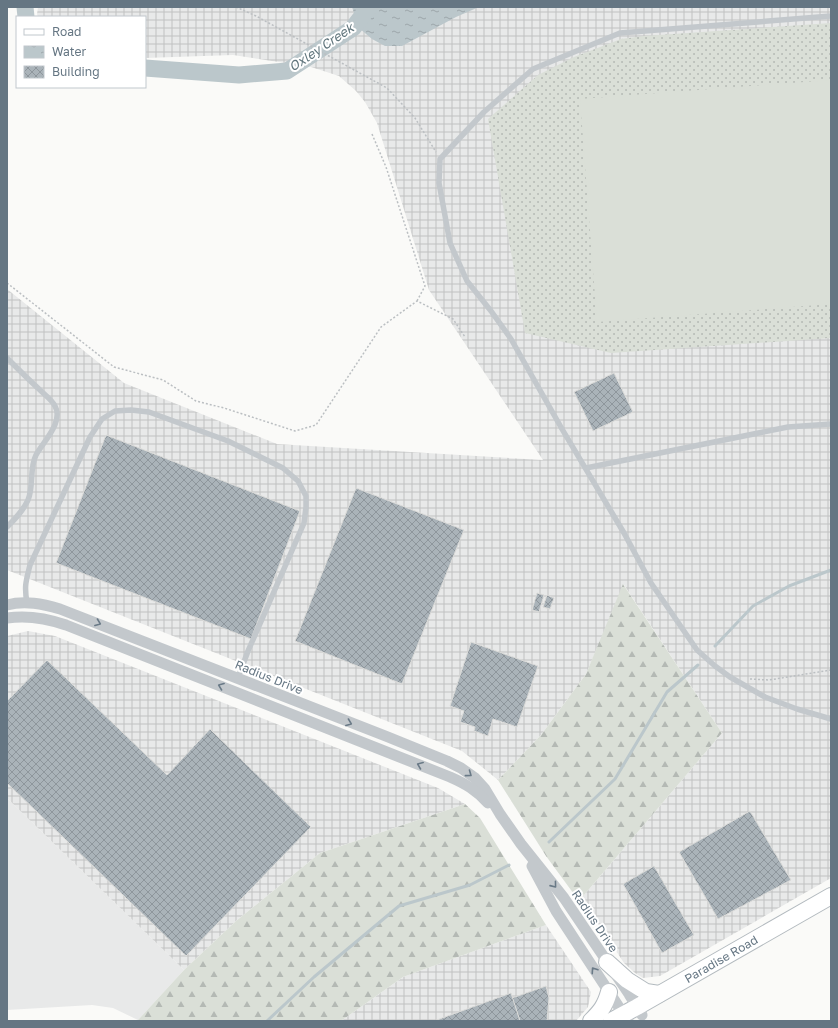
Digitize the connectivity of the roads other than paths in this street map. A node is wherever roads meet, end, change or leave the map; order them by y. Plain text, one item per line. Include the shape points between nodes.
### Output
1 (831, 16) edge
2 (7, 358) edge
3 (831, 424) edge
4 (586, 468) junction
5 (7, 527) edge
6 (27, 602) junction
7 (7, 605) edge
8 (7, 618) edge
9 (110, 642) junction
10 (177, 654) junction
11 (238, 678) junction
12 (280, 695) junction
13 (253, 699) junction
14 (831, 719) edge
15 (358, 740) junction
16 (500, 814) junction
17 (521, 844) junction
18 (831, 896) edge
19 (831, 902) edge
20 (607, 962) junction
21 (609, 992) junction
22 (659, 994) junction
23 (629, 1017) edge
24 (591, 1021) edge

1 - 4 lane via 620,33 533,69 484,112 440,159 439,183 450,243 467,282 511,339
2 - 5 lane via 49,398 57,413 54,427 35,457 28,501
3 - 4 lane via 788,427
4 - 14 lane via 651,583 697,650 730,677 765,697
6 - 7 street, Radius Drive
6 - 8 street via 24,608
6 - 9 street via 34,610 69,620
6 -> 10 street, Radius Drive via 60,608
6 - 11 lane via 25,584 30,564 90,437 102,419 115,411 149,412 228,441 283,468 298,481 306,496 304,523
8 - 9 street, Radius Drive via 54,621
13 -> 9 street, Radius Drive
10 - 11 street, Radius Drive
10 - 13 street via 198,667 252,690
11 - 12 street, Radius Drive
12 - 15 street via 280,703 284,706 331,724
12 -> 16 street, Radius Drive via 461,768 485,789
13 - 15 street, Radius Drive
16 -> 15 street, Radius Drive via 466,784
16 - 17 street, Radius Drive
17 -> 20 street, Radius Drive via 564,898
21 -> 17 street, Radius Drive via 556,911
18 - 22 street, Paradise Road
19 - 23 street, Paradise Road via 774,940
20 - 22 street via 627,980 646,992
20 - 23 street, Radius Drive
21 - 23 street, Radius Drive
21 - 24 street via 606,1004
22 - 23 street, Paradise Road

